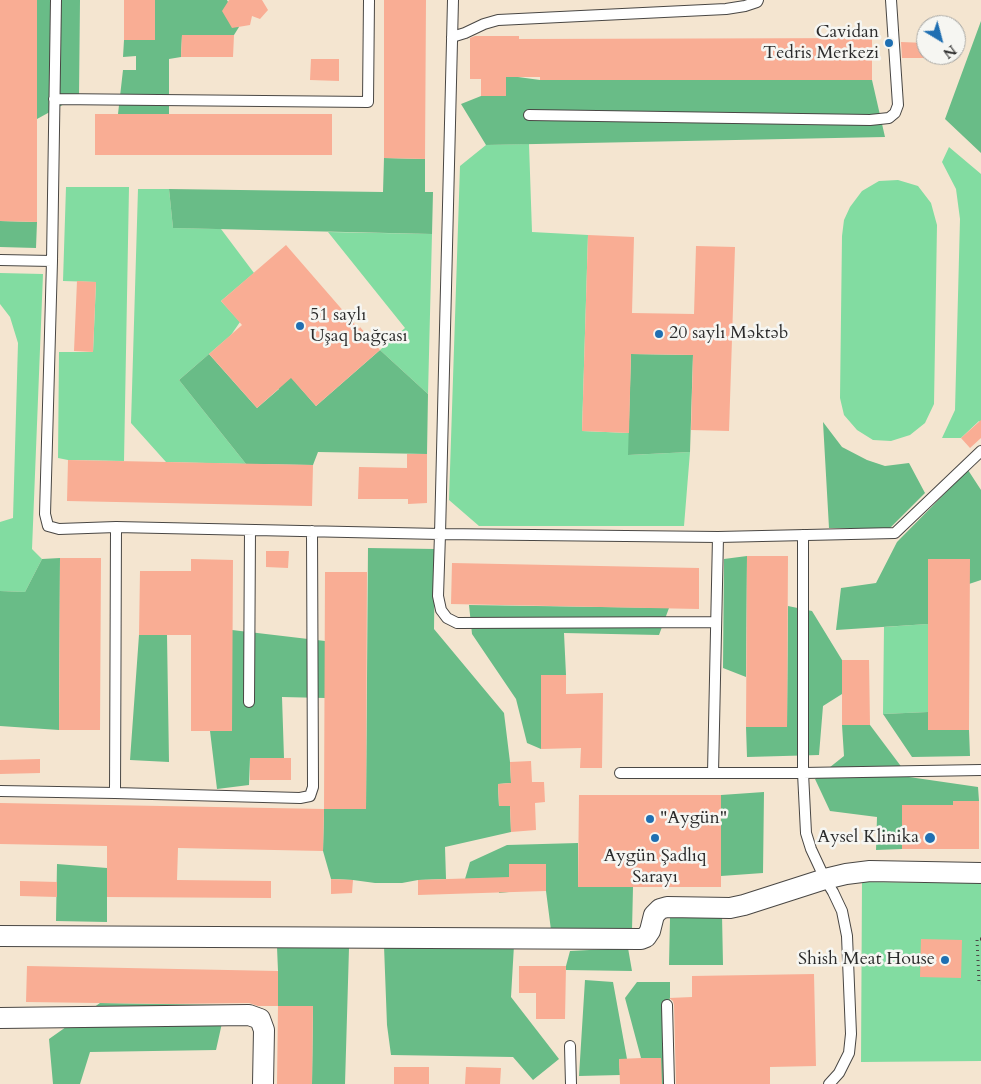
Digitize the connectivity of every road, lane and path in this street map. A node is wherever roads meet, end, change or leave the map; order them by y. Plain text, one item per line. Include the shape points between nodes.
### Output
1 (56, 0) edge
2 (369, 0) edge
3 (453, 0) edge
4 (758, 0) edge
5 (891, 0) edge
6 (452, 37) junction
7 (54, 99) junction
8 (529, 115) dead end
9 (0, 260) edge
10 (52, 261) junction
11 (981, 451) edge
12 (116, 527) junction
13 (250, 530) junction
14 (312, 531) junction
15 (440, 534) junction
16 (803, 535) junction
17 (718, 537) junction
18 (716, 622) junction
19 (249, 702) dead end
20 (981, 770) edge
21 (620, 773) dead end
22 (713, 773) junction
23 (802, 774) junction
24 (0, 792) edge
25 (115, 793) junction
26 (981, 873) edge
27 (825, 879) junction
28 (0, 936) edge
29 (981, 939) edge
30 (981, 983) edge
31 (667, 1005) dead end
32 (0, 1018) edge
33 (570, 1046) dead end
34 (263, 1084) edge
35 (571, 1084) edge
36 (669, 1084) edge
37 (829, 1084) edge

1 - 7 lane
2 - 7 lane via 368,102
3 - 6 lane
4 - 6 lane via 726,9 498,20
5 - 8 lane via 898,105 889,118
6 - 15 lane
7 - 10 lane
9 - 10 lane
10 - 12 lane via 45,514 48,526 59,529
11 - 16 lane via 895,533
12 - 13 lane
12 - 25 lane
13 - 14 lane
13 - 19 lane
14 - 15 lane
14 - 25 lane via 313,787 310,796
15 - 17 lane
15 - 18 lane via 438,596 441,610 457,623
16 - 17 lane
16 - 23 lane
17 - 18 lane
18 - 22 lane
20 - 23 lane
21 - 22 lane
22 - 23 lane
23 - 27 lane via 806,833
24 - 25 lane
26 - 27 street via 870,871
27 - 28 street via 730,908 660,909 654,915 650,931 641,940
27 - 37 lane via 842,911 847,936 851,1034 840,1073
29 - 30 path via 977,939 978,983
31 - 36 lane
32 - 34 street via 248,1015 260,1019 264,1030
33 - 35 lane

